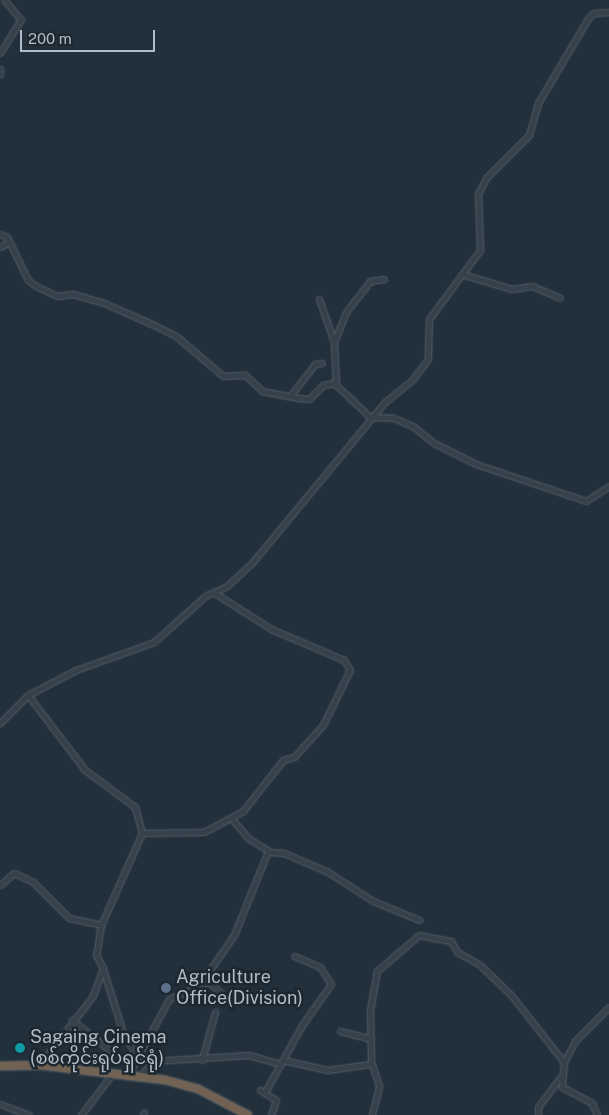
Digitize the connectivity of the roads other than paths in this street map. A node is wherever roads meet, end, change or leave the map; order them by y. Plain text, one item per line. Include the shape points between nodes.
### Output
1 (4, 0) edge
2 (609, 12) edge
3 (0, 53) edge
4 (0, 68) edge
5 (0, 74) edge
6 (0, 234) edge
7 (9, 242) junction
8 (0, 247) edge
9 (465, 275) junction
10 (384, 279) dead end
11 (560, 298) dead end
12 (319, 299) dead end
13 (334, 342) junction
14 (322, 363) dead end
15 (336, 385) junction
16 (290, 396) junction
17 (376, 416) junction
18 (609, 486) edge
19 (215, 593) junction
20 (28, 695) junction
21 (0, 723) edge
22 (232, 819) junction
23 (142, 833) junction
24 (268, 851) junction
25 (0, 885) edge
26 (419, 920) dead end
27 (101, 925) junction
28 (294, 956) dead end
29 (103, 968) junction
30 (208, 982) junction
31 (221, 993) dead end
32 (609, 1007) edge
33 (215, 1012) dead end
34 (72, 1020) junction
35 (340, 1031) dead end
36 (370, 1039) junction
37 (112, 1052) dead end
38 (139, 1057) junction
39 (202, 1060) junction
40 (282, 1062) junction
41 (564, 1062) junction
42 (371, 1064) junction
43 (39, 1065) junction
44 (1, 1066) edge
45 (113, 1072) junction
46 (129, 1073) junction
47 (141, 1076) junction
48 (560, 1076) junction
49 (1, 1104) edge
50 (29, 1115) edge
51 (81, 1115) edge
52 (248, 1115) edge
53 (272, 1115) edge
54 (372, 1115) edge
55 (538, 1115) edge
56 (597, 1115) edge

1 - 3 street via 20,20
2 - 9 street via 593,14 587,20 538,103 529,135 486,178 478,194 480,250
4 - 5 street
6 - 7 street
7 - 8 street
7 - 16 street via 28,280 36,286 58,296 73,294 112,306 176,336 222,376 245,376 262,390
9 - 11 street via 512,289 532,286
9 - 17 street via 429,319 428,359
10 - 13 street via 373,279 354,301
12 - 13 street
13 - 15 street
14 - 16 street via 315,364
15 - 16 street via 328,382 308,399
15 - 17 street via 370,417
17 - 18 street via 414,427 434,443 476,464 586,501
17 - 19 street via 251,564
19 - 20 street via 154,642 100,666 76,670
19 - 22 street via 271,629 344,660 350,670 322,725 294,756 283,760 243,811
20 - 21 street
20 - 23 street via 85,770 136,807
22 - 23 street via 204,832
22 - 24 street
23 - 27 street
24 - 26 street via 328,872 373,901
24 - 30 street via 234,935 207,974
25 - 27 street via 14,873 33,882 69,918
27 - 29 street via 96,954
28 - 40 street via 320,967 331,984
29 - 34 street via 93,996
29 - 38 street via 125,1039
30 - 31 street
30 - 38 street via 166,1002
32 - 41 street via 575,1041
33 - 39 street
34 - 37 street
34 - 43 street
35 - 36 street
36 - 41 street via 370,1010 377,971 419,935 451,941 457,952 480,965 511,995
36 - 42 street
38 - 46 street
39 - 40 street via 249,1055
39 - 47 street via 152,1061
40 - 42 street via 328,1070
40 - 53 street via 262,1091 276,1102
41 - 48 street
42 - 54 street via 379,1086
43 - 44 highway
43 - 45 highway
45 - 46 highway
45 - 51 street
46 - 47 highway
47 - 52 highway via 198,1089
48 - 55 street via 538,1107
48 - 56 street via 562,1087 592,1102
49 - 50 street

